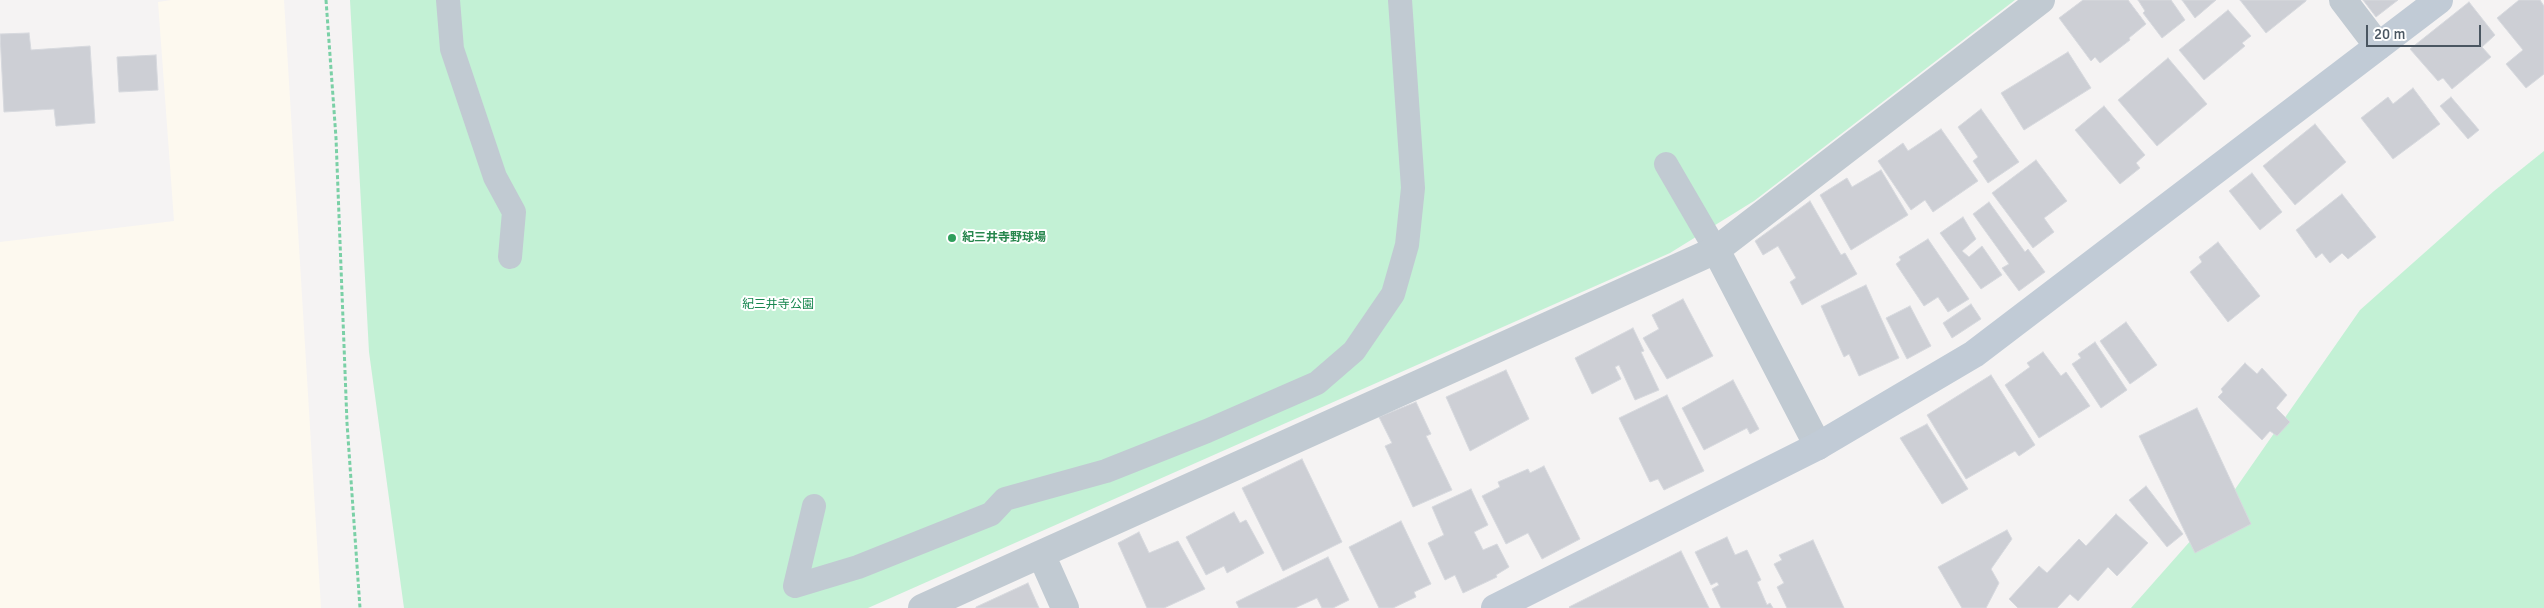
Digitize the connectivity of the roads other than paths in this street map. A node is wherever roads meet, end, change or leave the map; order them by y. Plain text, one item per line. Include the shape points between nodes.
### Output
1 (448, 0) edge
2 (1400, 0) edge
3 (2041, 0) edge
4 (2343, 0) edge
5 (2439, 0) edge
6 (2378, 46) junction
7 (1666, 164) dead end
8 (1716, 250) junction
9 (510, 256) dead end
10 (1818, 446) junction
11 (814, 506) dead end
12 (1041, 554) junction
13 (922, 608) edge
14 (1065, 608) edge
15 (1495, 608) edge

1 - 9 lane via 452,48 495,177 514,212
2 - 11 lane via 1413,188 1407,245 1393,294 1354,351 1317,383 1106,471 1005,499 991,514 858,567 795,586
3 - 8 street
4 - 6 street
5 - 6 street
6 - 10 street via 1974,354
7 - 8 lane
8 - 10 street
8 - 12 street
10 - 15 street
12 - 13 street
12 - 14 street

